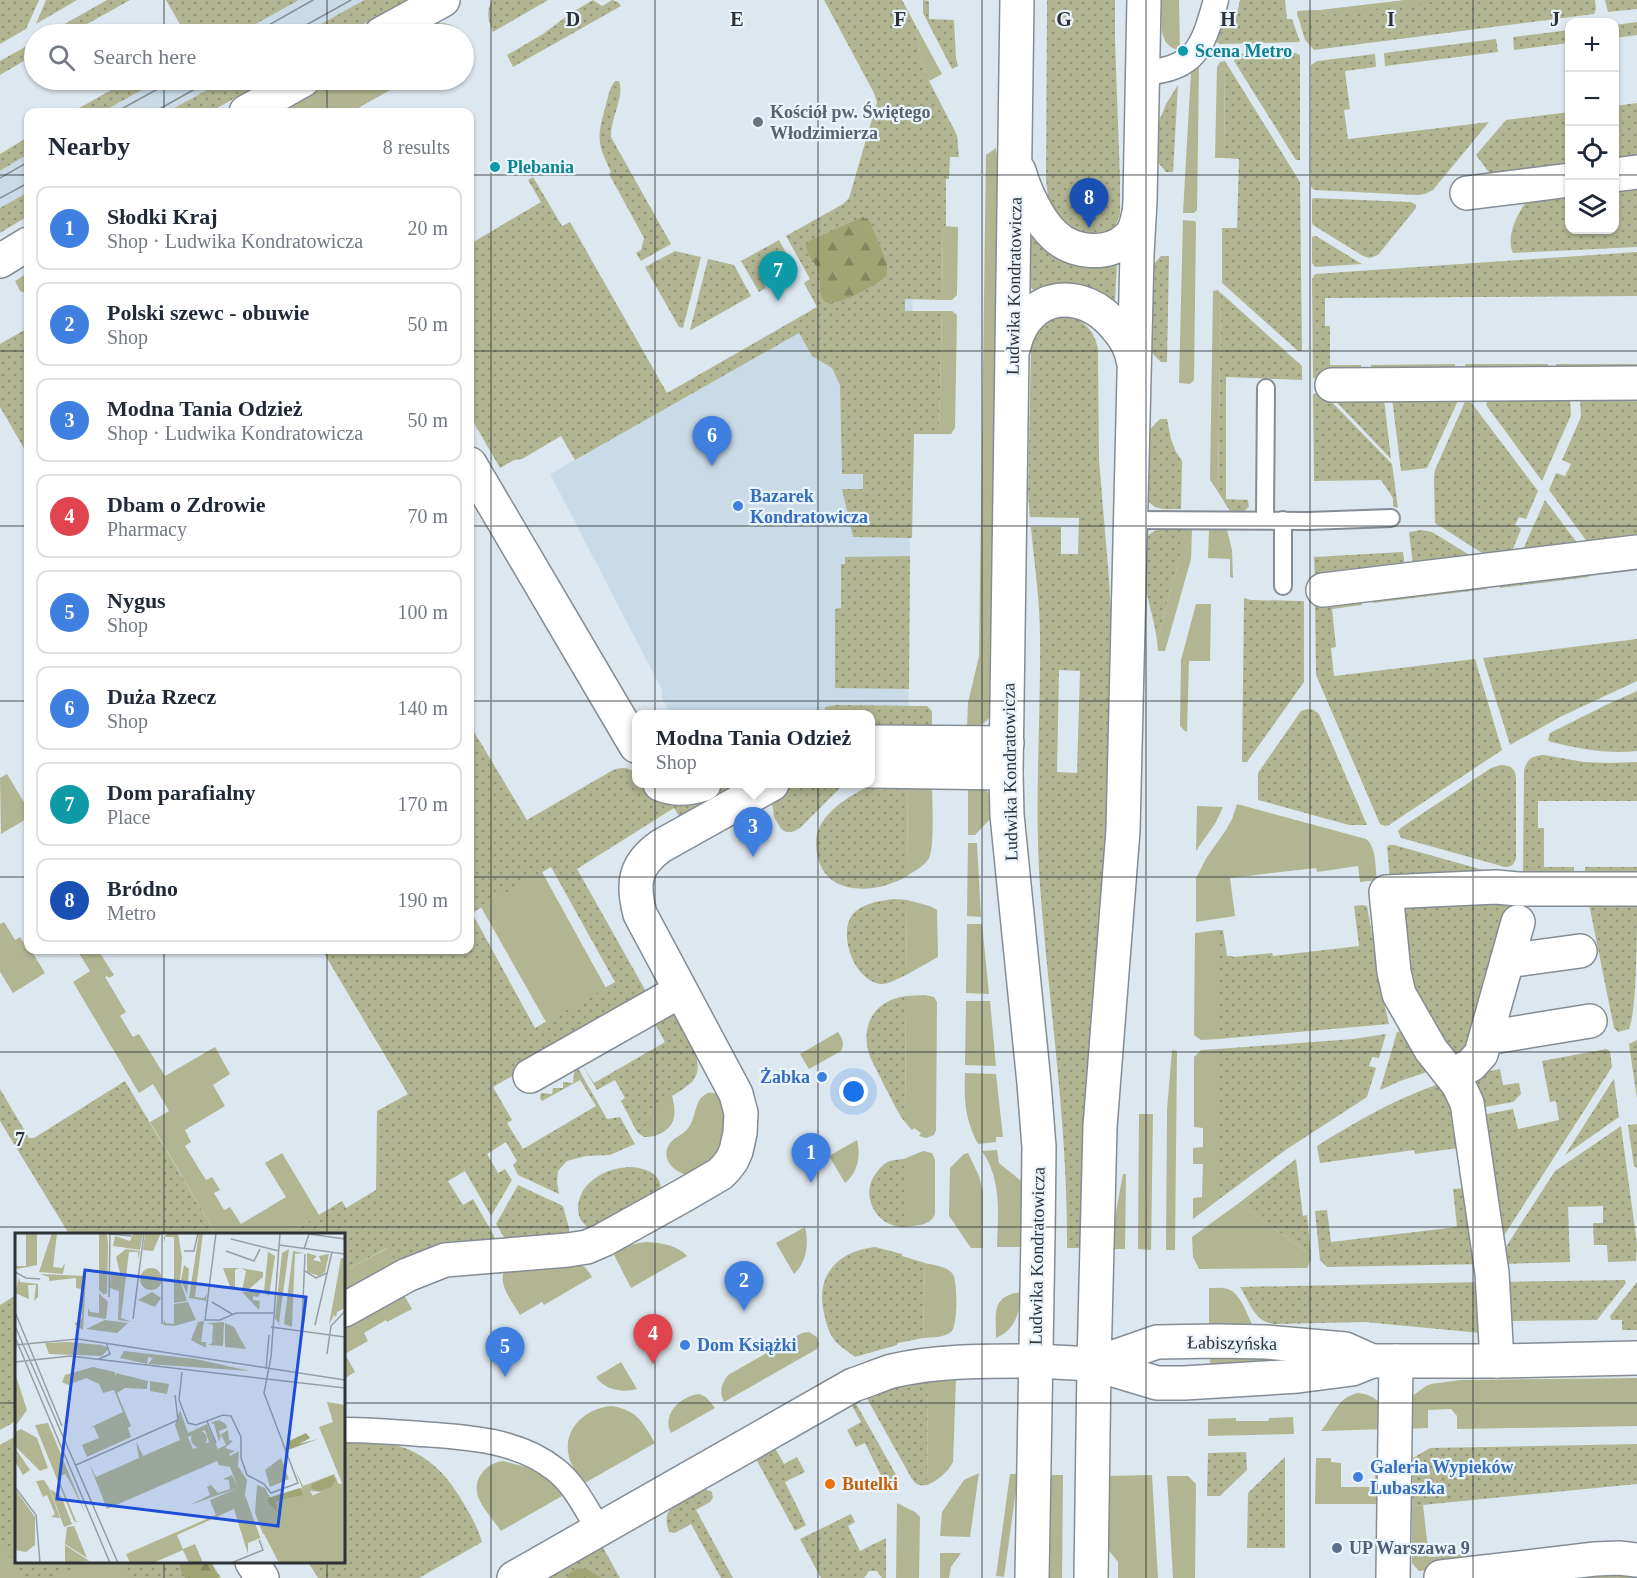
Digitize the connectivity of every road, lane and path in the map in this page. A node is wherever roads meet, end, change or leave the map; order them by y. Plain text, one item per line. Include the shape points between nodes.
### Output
1 (443, 0) edge
2 (1017, 0) edge
3 (1144, 0) edge
4 (1216, 0) edge
5 (399, 24) edge
6 (1143, 73) junction
7 (287, 90) edge
8 (258, 108) edge
9 (1016, 147) junction
10 (1637, 172) edge
11 (1619, 174) edge
12 (1565, 181) edge
13 (1467, 193) dead end
14 (1139, 211) junction
15 (24, 246) edge
16 (0, 261) edge
17 (1013, 350) junction
18 (1134, 364) junction
19 (1637, 383) edge
20 (1332, 384) dead end
21 (1266, 388) dead end
22 (474, 471) edge
23 (1391, 518) dead end
24 (1131, 520) junction
25 (1265, 520) junction
26 (1283, 520) junction
27 (1637, 552) edge
28 (1283, 586) dead end
29 (1323, 590) dead end
30 (632, 739) edge
31 (875, 743) edge
32 (1007, 758) junction
33 (875, 771) edge
34 (762, 788) edge
35 (1637, 889) edge
36 (1518, 922) dead end
37 (1580, 951) dead end
38 (1508, 961) junction
39 (680, 991) junction
40 (1590, 1021) dead end
41 (1486, 1038) junction
42 (1452, 1075) junction
43 (530, 1076) dead end
44 (345, 1309) edge
45 (1637, 1358) edge
46 (1035, 1361) junction
47 (1384, 1361) junction
48 (1497, 1361) junction
49 (1094, 1364) junction
50 (345, 1430) edge
51 (599, 1530) junction
52 (1637, 1560) edge
53 (253, 1563) edge
54 (1576, 1570) edge
55 (1436, 1577) edge
56 (262, 1578) edge
57 (514, 1578) edge
58 (1032, 1578) edge
59 (1091, 1578) edge
60 (1393, 1578) edge

1 - 5 street
2 - 9 street, Ludwika Kondratowicza
3 - 6 street
4 - 6 street via 1193,56 1170,69
6 - 14 street
7 - 8 street
9 - 14 street via 1021,178 1036,211 1054,236 1069,247 1098,250 1116,246 1129,237
9 - 17 street, Ludwika Kondratowicza
10 - 11 street
12 - 13 street
14 - 18 street
15 - 16 street
17 - 18 street via 1019,330 1037,308 1052,301 1075,300 1110,319 1126,341
17 - 32 street, Ludwika Kondratowicza
18 - 24 street
19 - 20 street
21 - 25 lane
22 - 30 street
23 - 26 lane
24 - 25 lane
24 - 49 street via 1123,830 1101,1110
25 - 26 lane
26 - 28 lane
27 - 29 street
31 - 32 street
32 - 33 street
32 - 46 street, Ludwika Kondratowicza via 1007,815 1039,1147
34 - 39 street via 661,846 638,871 635,889 640,914
35 - 42 street via 1496,886 1386,892 1399,994 1431,1050
36 - 38 street
37 - 38 street
38 - 41 street
39 - 43 street
39 - 44 street via 732,1085 741,1113 736,1151 720,1174 596,1244 568,1250 445,1260 407,1275
40 - 41 street
41 - 42 street via 1478,1058
42 - 48 street via 1469,1113 1492,1273
45 - 48 street, Łabiszyńska
46 - 49 street, Łabiszyńska
46 - 51 street, Łabiszyńska via 923,1365 853,1385
46 - 58 street, Ludwika Kondratowicza
47 - 48 street, Łabiszyńska
47 - 49 street, Łabiszyńska via 1298,1376 1184,1383 1157,1383
47 - 60 street
49 - 59 street
50 - 51 street via 467,1437 527,1453 564,1477
51 - 57 street, Łabiszyńska
52 - 54 street via 1608,1558
53 - 56 street
54 - 55 street

